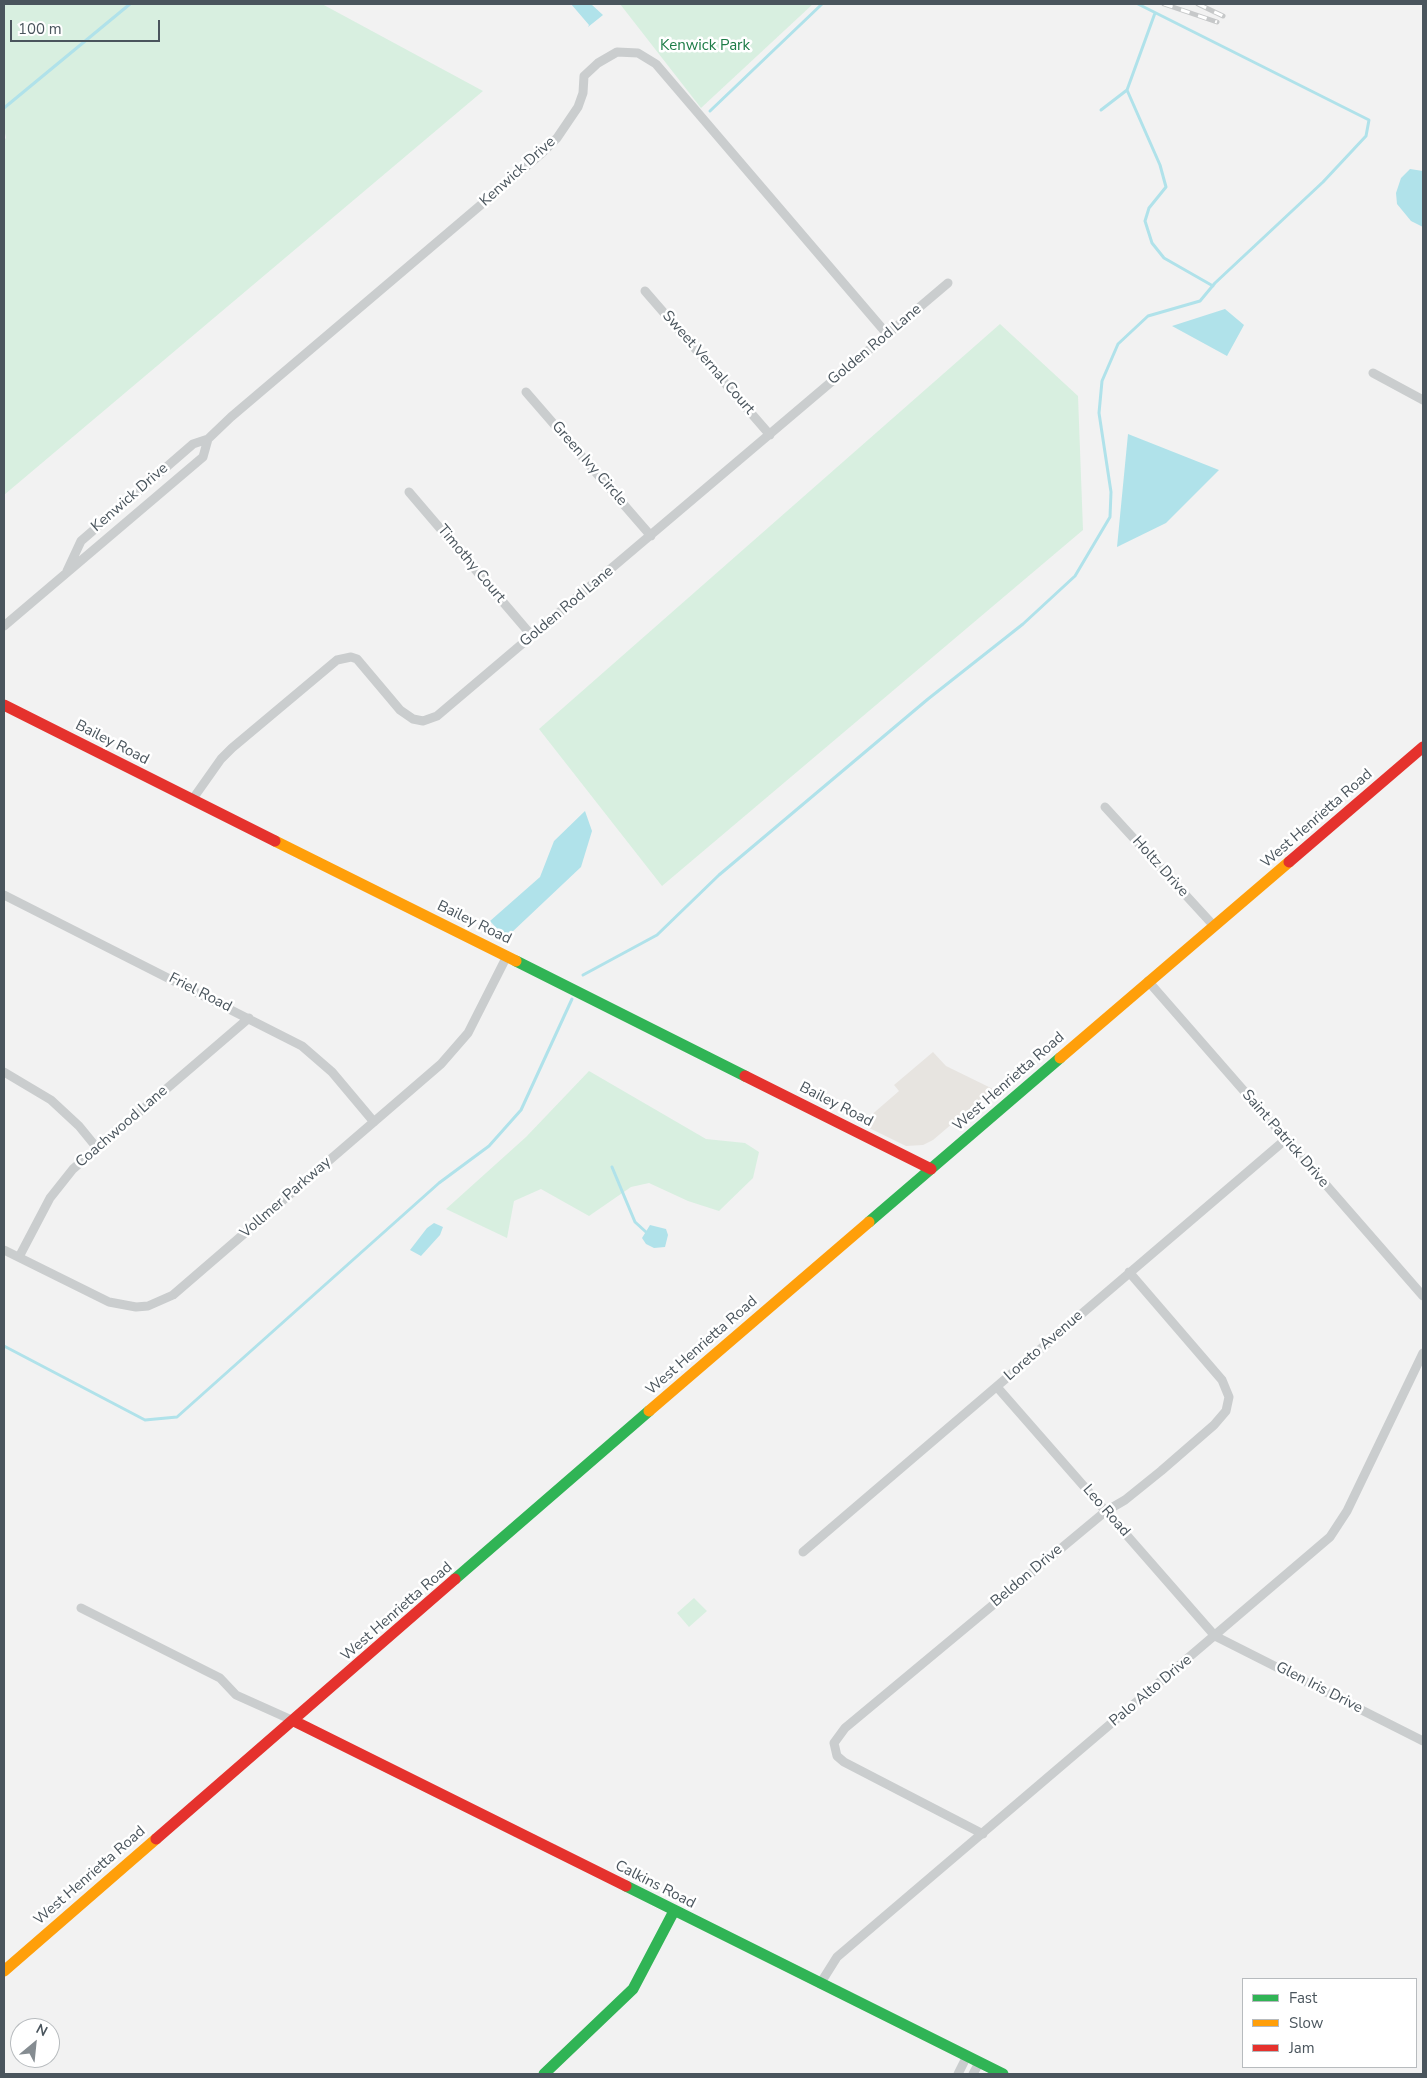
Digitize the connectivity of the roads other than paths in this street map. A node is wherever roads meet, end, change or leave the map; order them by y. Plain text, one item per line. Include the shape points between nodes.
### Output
1 (948, 283) dead end
2 (645, 291) dead end
3 (888, 334) junction
4 (1373, 373) dead end
5 (526, 392) dead end
6 (1423, 400) edge
7 (770, 435) junction
8 (208, 440) junction
9 (409, 492) dead end
10 (651, 536) junction
11 (68, 571) junction
12 (4, 626) edge
13 (532, 636) junction
14 (4, 705) edge
15 (1423, 747) edge
16 (192, 800) junction
17 (1105, 807) dead end
18 (4, 895) edge
19 (1214, 926) junction
20 (507, 956) junction
21 (1148, 981) junction
22 (249, 1018) junction
23 (4, 1072) edge
24 (374, 1122) junction
25 (1285, 1140) junction
26 (97, 1148) junction
27 (931, 1169) junction
28 (4, 1250) edge
29 (19, 1256) junction
30 (1129, 1272) junction
31 (1423, 1296) edge
32 (1423, 1353) edge
33 (998, 1386) junction
34 (1106, 1511) junction
35 (803, 1552) dead end
36 (81, 1608) dead end
37 (1216, 1636) junction
38 (294, 1722) junction
39 (1423, 1741) edge
40 (983, 1834) junction
41 (674, 1911) junction
42 (4, 1971) edge
43 (820, 1984) junction
44 (967, 2056) junction
45 (979, 2062) junction
46 (544, 2074) edge
47 (958, 2074) edge
48 (973, 2074) edge
49 (1003, 2074) edge

1 - 3 street, Golden Rod Lane
2 - 7 street, Sweet Vernal Court
3 - 7 street, Golden Rod Lane
3 - 8 street, Kenwick Drive via 656,64 638,53 617,52 584,76 578,106 557,138 542,153
4 - 6 street
5 - 10 street, Green Ivy Circle
7 - 10 street, Golden Rod Lane
8 - 11 street, Kenwick Drive via 203,457
8 - 11 street, Kenwick Drive via 193,444 81,541
9 - 13 street, Timothy Court
10 - 13 street, Golden Rod Lane
11 - 12 street, Kenwick Drive
13 - 16 street, Golden Rod Lane via 443,712 423,721 404,713 356,658 351,656 337,660 232,748
14 - 16 main road, Bailey Road
15 - 19 main road, West Henrietta Road
16 - 20 main road, Bailey Road
17 - 19 street, Holtz Drive
18 - 22 street, Friel Road
19 - 21 main road, West Henrietta Road
20 - 24 street, Vollmer Parkway via 483,1008 457,1048
20 - 27 main road, Bailey Road
21 - 25 street, Saint Patrick Drive
21 - 27 main road, West Henrietta Road
22 - 24 street, Friel Road via 318,1058
22 - 26 street, Coachwood Lane
23 - 26 street via 56,1105
24 - 29 street, Vollmer Parkway via 186,1284 160,1302 136,1307 109,1302
25 - 30 street, Loreto Avenue
25 - 31 street, Saint Patrick Drive
26 - 29 street, Coachwood Lane via 73,1169 50,1198
27 - 38 main road, West Henrietta Road
28 - 29 street, Vollmer Parkway
30 - 33 street, Loreto Avenue
30 - 34 street, Beldon Drive via 1222,1380 1229,1403 1214,1425 1124,1500
32 - 37 street, Palo Alto Drive via 1338,1525 1321,1545
33 - 34 street, Leo Road
33 - 35 street, Loreto Avenue
34 - 37 street, Leo Road
34 - 40 street, Beldon Drive via 845,1728 834,1744 833,1749 844,1762
36 - 38 street via 220,1678 236,1695
37 - 39 street, Glen Iris Drive
37 - 40 street, Palo Alto Drive
38 - 41 main road, Calkins Road
38 - 42 main road, West Henrietta Road
40 - 43 street, Palo Alto Drive via 837,1957
41 - 43 main road, Calkins Road
41 - 46 main road via 633,1989
43 - 44 main road, Calkins Road
44 - 45 main road, Calkins Road
44 - 47 street
45 - 48 street
45 - 49 main road, Calkins Road

